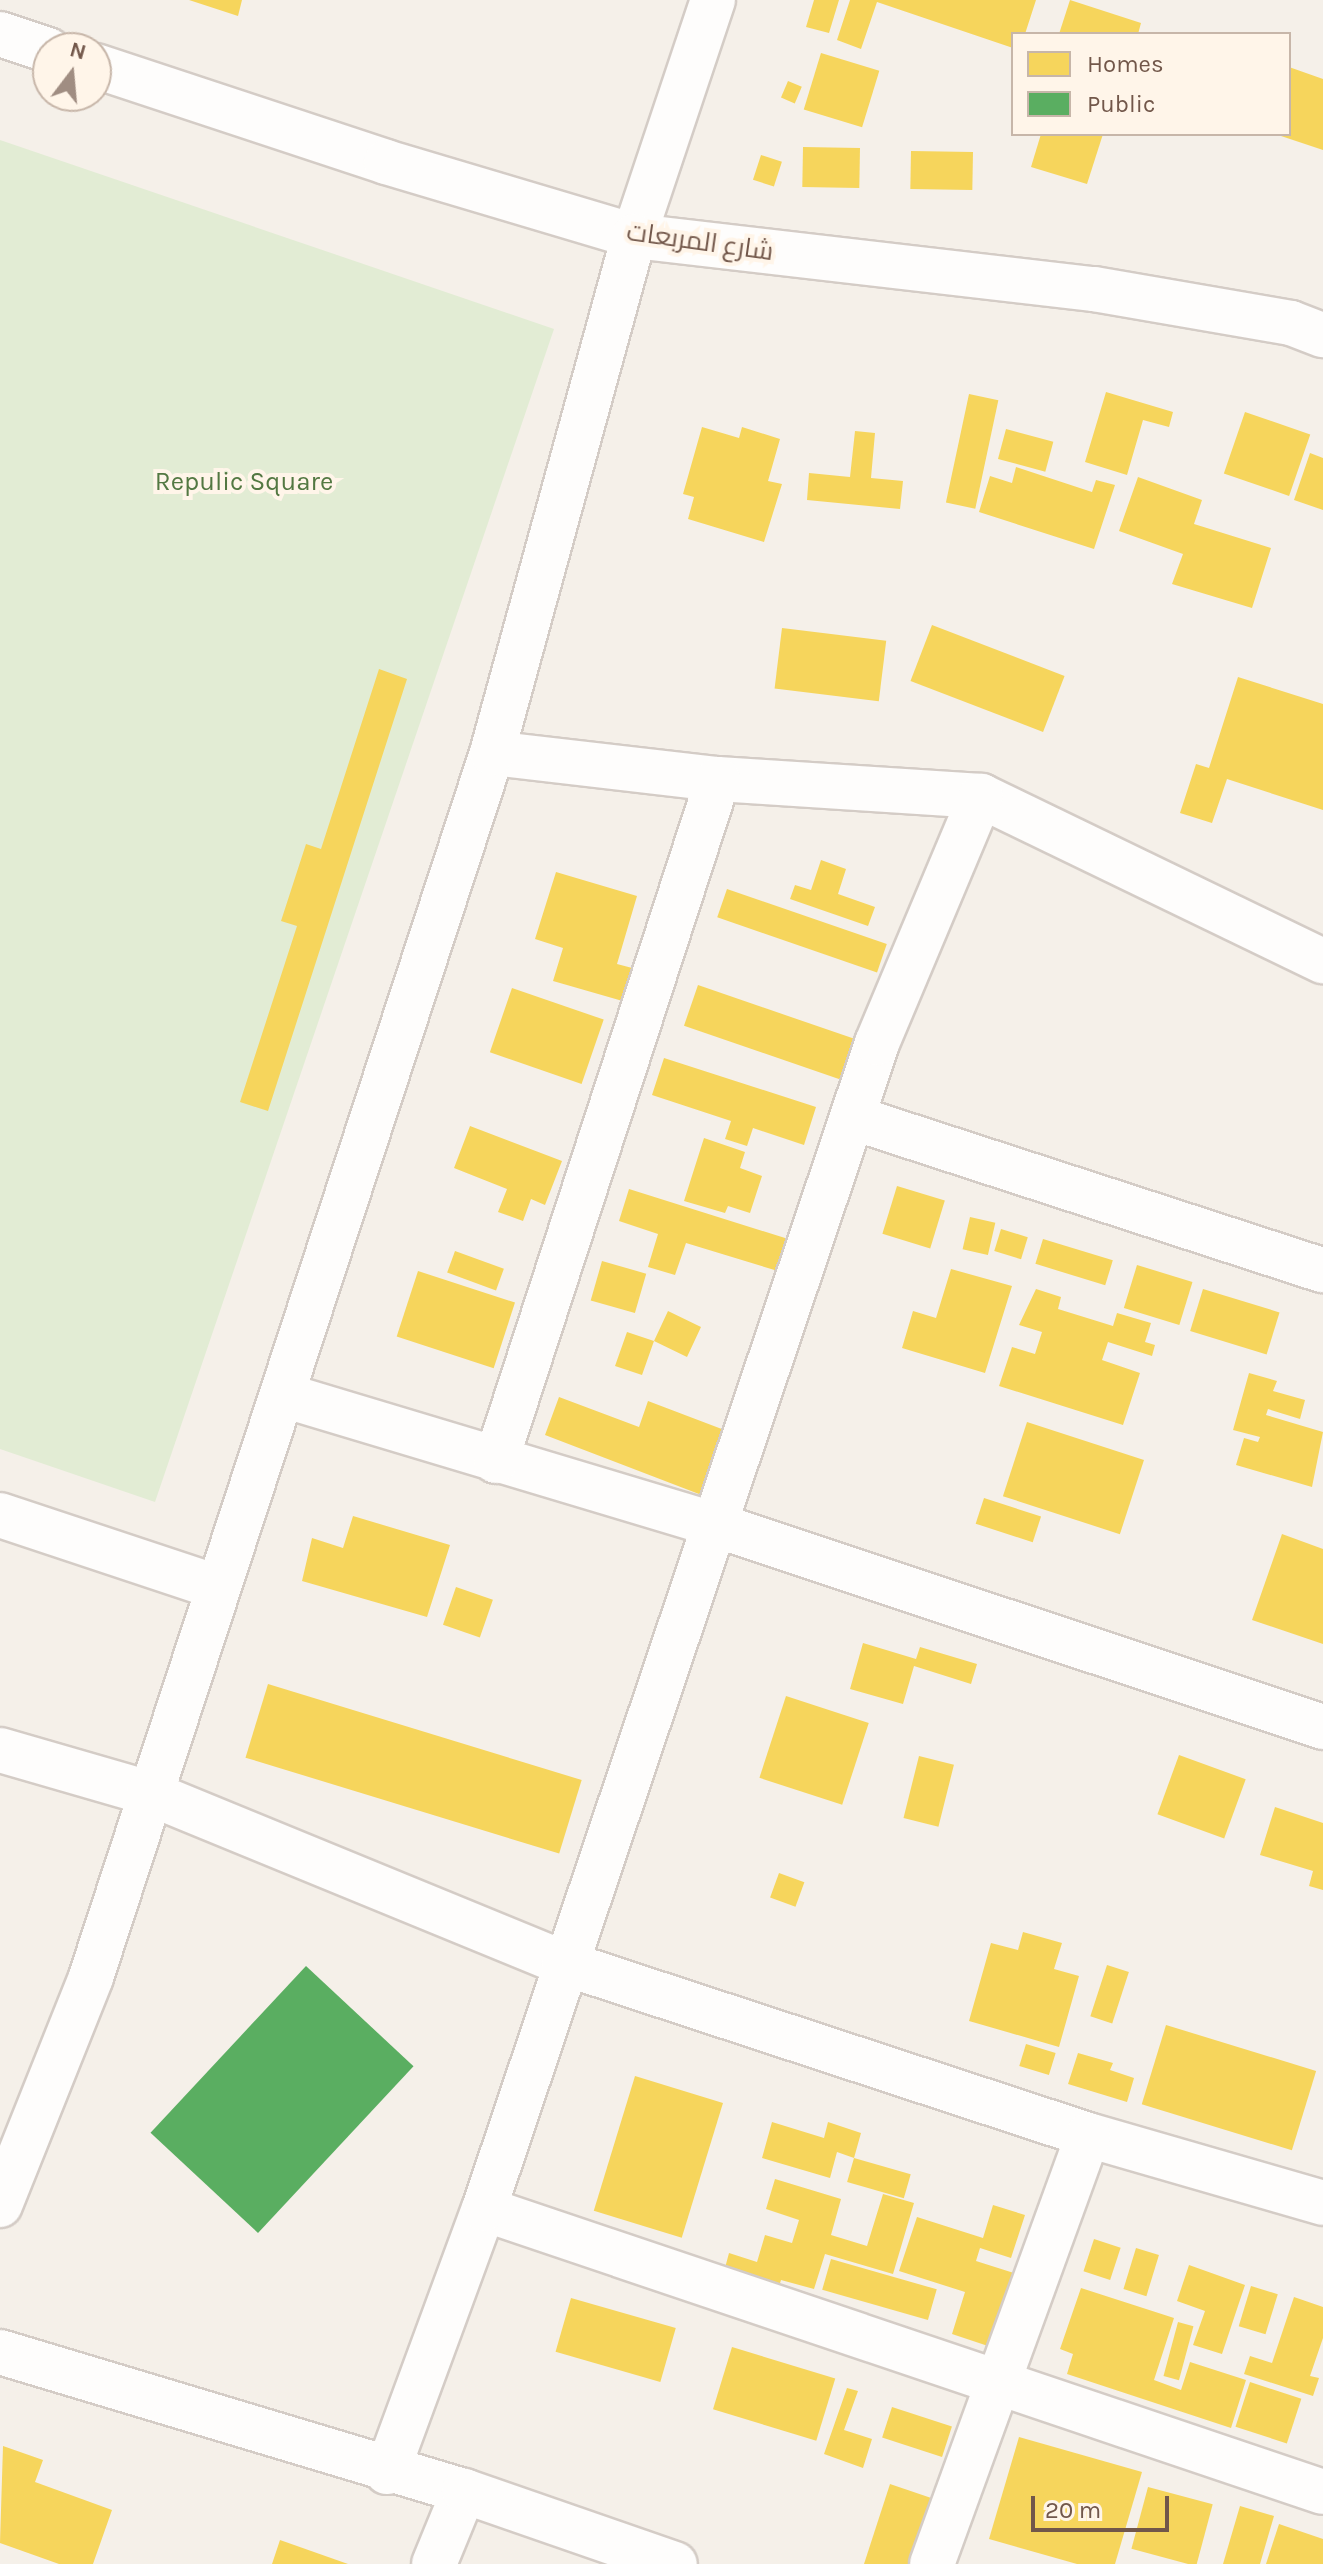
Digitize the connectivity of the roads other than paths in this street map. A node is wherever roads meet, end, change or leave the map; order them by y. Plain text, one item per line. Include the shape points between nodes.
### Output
1 (713, 0) edge
2 (0, 34) edge
3 (32, 45) edge
4 (112, 71) edge
5 (634, 236) junction
6 (1323, 335) edge
7 (492, 753) junction
8 (718, 779) junction
9 (981, 796) junction
10 (1323, 961) edge
11 (854, 1118) junction
12 (1323, 1270) edge
13 (283, 1395) junction
14 (496, 1461) junction
15 (0, 1515) edge
16 (716, 1525) junction
17 (217, 1587) junction
18 (1323, 1727) edge
19 (0, 1750) edge
20 (149, 1793) junction
21 (564, 1963) junction
22 (1088, 2135) junction
23 (1323, 2203) edge
24 (0, 2205) edge
25 (484, 2209) junction
26 (0, 2352) edge
27 (999, 2384) junction
28 (387, 2472) junction
29 (464, 2491) junction
30 (1323, 2492) edge
31 (434, 2564) edge
32 (675, 2564) edge
33 (932, 2564) edge

1 - 5 street
2 - 3 street
4 - 5 street, شارع المربعات via 386,162
5 - 6 street, شارع المربعات via 1094,289 1291,323
5 - 7 street
7 - 8 street
7 - 13 street
8 - 9 street
8 - 14 street
9 - 10 street
9 - 11 street via 877,1043
11 - 12 street
11 - 16 street
13 - 14 street
13 - 17 street
14 - 16 street
15 - 17 street
16 - 18 street
16 - 21 street
17 - 20 street
19 - 20 street
20 - 21 street
20 - 24 street via 91,1977
21 - 22 street
21 - 25 street
22 - 23 street
22 - 27 street
25 - 27 street
25 - 28 street
26 - 28 street
27 - 30 street
27 - 33 street
28 - 29 street
29 - 31 street
29 - 32 street

